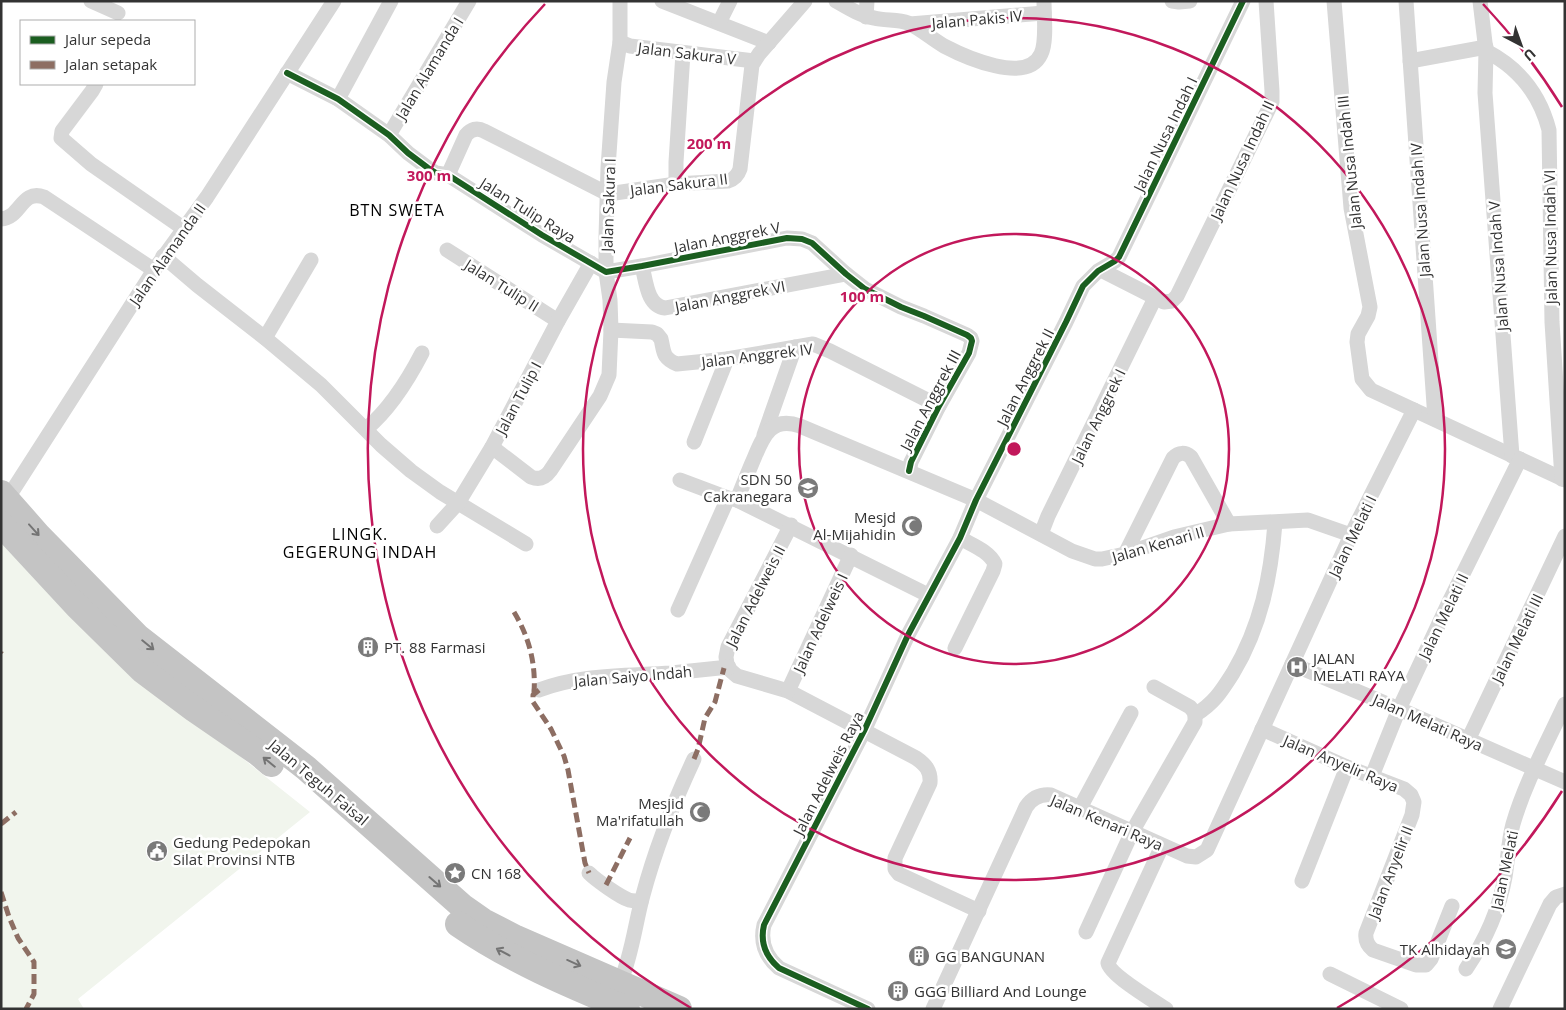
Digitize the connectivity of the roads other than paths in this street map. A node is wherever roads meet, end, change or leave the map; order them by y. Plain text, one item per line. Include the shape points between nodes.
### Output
1 (91, 1) edge
2 (334, 1) edge
3 (391, 1) edge
4 (469, 1) edge
5 (620, 1) edge
6 (730, 1) edge
7 (805, 1) edge
8 (836, 1) edge
9 (1172, 1) edge
10 (1190, 1) edge
11 (1243, 1) edge
12 (1266, 1) edge
13 (1334, 1) edge
14 (1406, 1) edge
15 (1480, 1) edge
16 (665, 2) edge
17 (1044, 7) edge
18 (867, 9) edge
19 (118, 12) edge
20 (719, 23) junction
21 (910, 24) junction
22 (620, 42) junction
23 (769, 43) junction
24 (1486, 49) junction
25 (683, 53) junction
26 (1410, 61) junction
27 (752, 65) junction
28 (287, 73) junction
29 (95, 85) edge
30 (338, 99) junction
31 (389, 135) junction
32 (448, 175) junction
33 (676, 184) junction
34 (608, 194) junction
35 (1, 219) edge
36 (184, 228) junction
37 (447, 250) dead end
38 (163, 256) junction
39 (311, 260) dead end
40 (591, 263) junction
41 (642, 266) junction
42 (154, 270) junction
43 (1101, 270) junction
44 (606, 272) junction
45 (846, 274) junction
46 (1160, 300) junction
47 (558, 321) junction
48 (611, 330) junction
49 (265, 338) junction
50 (972, 342) joint
51 (795, 347) junction
52 (422, 353) dead end
53 (727, 360) junction
54 (939, 406) junction
55 (1414, 410) junction
56 (1434, 419) junction
57 (366, 429) junction
58 (762, 439) junction
59 (694, 442) dead end
60 (492, 447) junction
61 (1516, 457) junction
62 (909, 471) junction
63 (1563, 479) edge
64 (680, 480) dead end
65 (732, 499) junction
66 (976, 500) junction
67 (458, 503) junction
68 (3, 506) edge
69 (1275, 523) junction
70 (1230, 524) junction
71 (791, 525) junction
72 (437, 526) dead end
73 (1041, 534) junction
74 (1351, 535) junction
75 (1565, 536) edge
76 (960, 538) junction
77 (526, 544) dead end
78 (1124, 554) junction
79 (851, 555) junction
80 (928, 595) junction
81 (86, 598) junction
82 (678, 610) dead end
83 (955, 648) dead end
84 (1292, 664) junction
85 (728, 667) junction
86 (1154, 687) dead end
87 (539, 690) dead end
88 (788, 691) junction
89 (1565, 704) edge
90 (1399, 709) junction
91 (1131, 714) dead end
92 (1195, 715) junction
93 (1262, 729) junction
94 (864, 731) junction
95 (1468, 740) junction
96 (694, 759) dead end
97 (1347, 767) junction
98 (1535, 768) junction
99 (1372, 776) junction
100 (1565, 782) edge
101 (1414, 802) joint
102 (1080, 808) junction
103 (1132, 832) junction
104 (1162, 846) junction
105 (589, 873) dead end
106 (1302, 881) dead end
107 (1565, 894) edge
108 (641, 902) junction
109 (1452, 906) dead end
110 (979, 912) junction
111 (1086, 932) dead end
112 (1466, 969) dead end
113 (1330, 974) dead end
114 (620, 984) junction
115 (1163, 1008) edge
116 (627, 1009) edge
117 (679, 1009) edge
118 (868, 1009) edge
119 (933, 1009) edge
120 (1400, 1009) edge
121 (1500, 1009) edge

1 - 19 street
2 - 28 street, Jalan Alamanda II
3 - 30 street
4 - 31 street, Jalan Alamanda I
5 - 22 street, Jalan Sakura I
6 - 20 street
7 - 23 street
8 - 18 street
9 - 10 street
11 - 43 street, Jalan Nusa Indah I via 1119,257
12 - 46 street, Jalan Nusa Indah II via 1272,102 1178,294 1172,300
13 - 55 street, Jalan Nusa Indah III via 1351,208 1370,307 1358,338 1362,380 1372,390
14 - 26 street, Jalan Nusa Indah IV
15 - 24 street, Jalan Nusa Indah V
16 - 20 street
17 - 21 street, Jalan Pakis IV
17 - 21 street via 1043,49 1040,58 1025,68 977,60 943,46
18 - 21 street
20 - 23 street
22 - 25 street, Jalan Sakura V
22 - 34 street, Jalan Sakura I via 614,82
23 - 27 street
24 - 26 street
24 - 61 street, Jalan Nusa Indah V via 1485,76
24 - 63 street, Jalan Nusa Indah VI via 1507,64 1539,101 1549,130 1552,322
25 - 27 street, Jalan Sakura V
25 - 33 street
26 - 56 street, Jalan Nusa Indah IV
27 - 33 street, Jalan Sakura II via 738,174 730,180
28 - 30 street, Jalan Tulip Raya
28 - 36 street, Jalan Alamanda II
29 - 36 street via 62,131 61,138 91,164
30 - 31 street, Jalan Tulip Raya
31 - 32 street, Jalan Tulip Raya via 428,168
32 - 34 street via 466,135 473,129 480,129
32 - 40 street, Jalan Tulip Raya
33 - 34 street, Jalan Sakura II
34 - 44 street, Jalan Sakura I
35 - 42 street via 12,216 26,199 39,195
36 - 38 street, Jalan Alamanda II
37 - 47 street, Jalan Tulip II
38 - 42 street, Jalan Alamanda II
38 - 49 street
39 - 49 street
40 - 44 street, Jalan Tulip Raya
40 - 47 street, Jalan Tulip I
41 - 44 street, Jalan Anggrek V
41 - 45 street, Jalan Anggrek V via 798,238 812,243
41 - 45 street, Jalan Anggrek VI via 652,302 665,308
42 - 68 street, Jalan Alamanda II
43 - 46 street
43 - 66 street, Jalan Anggrek II via 1083,286
44 - 48 street, Jalan Sakura I
45 - 50 street, Jalan Anggrek V via 865,289 964,333
46 - 73 street, Jalan Anggrek I
47 - 60 street, Jalan Tulip I
48 - 53 street, Jalan Anggrek IV via 654,332 661,338 666,357 676,364
48 - 60 street, Jalan Sakura I via 609,375 600,396 547,475 531,477
49 - 57 street
50 - 54 street, Jalan Anggrek III via 970,353
51 - 53 street, Jalan Anggrek IV
51 - 54 street, Jalan Anggrek IV via 813,344
51 - 58 street
52 - 57 street via 392,401
53 - 59 street
54 - 62 street, Jalan Anggrek III
55 - 56 street
55 - 74 street, Jalan Melati I
56 - 61 street
57 - 67 street via 410,471
58 - 62 street, Jalan Kenari II via 776,426 796,425
58 - 65 street
60 - 67 street, Jalan Tulip I
61 - 63 street
61 - 90 street, Jalan Melati II
62 - 66 street, Jalan Kenari II
64 - 65 street
65 - 71 street
65 - 82 street
66 - 73 street, Jalan Kenari II
66 - 76 street, Jalan Adelweis Raya
67 - 72 street, Jalan Tulip I
67 - 77 street
68 - 81 highway, Jalan Teguh Faisal
69 - 70 street, Jalan Kenari II
69 - 74 street, Jalan Kenari II via 1301,519 1315,521
69 - 92 street via 1271,566 1255,628 1226,685 1213,702
70 - 78 street, Jalan Kenari II via 1174,537
70 - 78 street via 1191,457 1179,454 1173,458
71 - 79 street
71 - 85 street, Jalan Adelweis II via 728,647
73 - 78 street, Jalan Kenari II via 1072,551 1095,558
74 - 84 street, Jalan Melati I
75 - 95 street, Jalan Melati III
76 - 80 street, Jalan Adelweis Raya
76 - 83 street via 987,554 995,564
79 - 80 street
79 - 88 street, Jalan Adelweis I
80 - 94 street, Jalan Adelweis Raya
81 -> 114 highway, Jalan Teguh Faisal via 306,768 463,907 516,938
116 -> 81 highway, Jalan Teguh Faisal via 519,961 483,942 449,918 332,813 266,759 142,670
84 - 90 street, Jalan Melati Raya
84 - 93 street, Jalan Kenari Raya
85 - 87 street, Jalan Saiyo Indah via 588,678
85 - 88 street, Jalan Adelweis II via 737,676
86 - 92 street via 1190,707
88 - 94 street, Jalan Adelweis II
89 - 98 street, Jalan Melati
90 - 95 street, Jalan Melati Raya
90 - 99 street, Jalan Melati II
91 - 102 street
92 - 103 street via 1194,724
93 - 97 street, Jalan Anyelir Raya
93 - 104 street, Jalan Kenari Raya via 1207,850 1199,856 1190,857
94 - 110 street, Jalan Adelweis II via 916,758 926,766 930,775 928,789 895,858 895,869 899,874
94 - 118 street, Jalan Adelweis Raya via 764,925 763,937 767,954 779,968
95 - 98 street, Jalan Melati Raya
96 - 108 street via 667,820
97 - 99 street, Jalan Anyelir Raya
97 - 106 street
98 - 100 street, Jalan Melati Raya
98 - 112 street, Jalan Melati via 1513,825 1497,909 1484,940
99 - 101 street, Jalan Anyelir Raya via 1407,791
101 - 109 street, Jalan Anyelir II via 1412,815 1366,933 1366,942 1373,950 1416,965 1426,965
102 - 103 street, Jalan Kenari Raya
102 - 110 street, Jalan Kenari Raya via 1051,796 1040,796 1030,801
103 - 104 street, Jalan Kenari Raya
103 - 111 street
104 - 115 street via 1108,963 1118,976
105 - 108 street via 623,897
107 - 121 street via 1551,902
108 - 114 street
110 - 119 street, Jalan Kenari Raya
113 - 120 street
114 - 117 highway, Jalan Teguh Faisal

